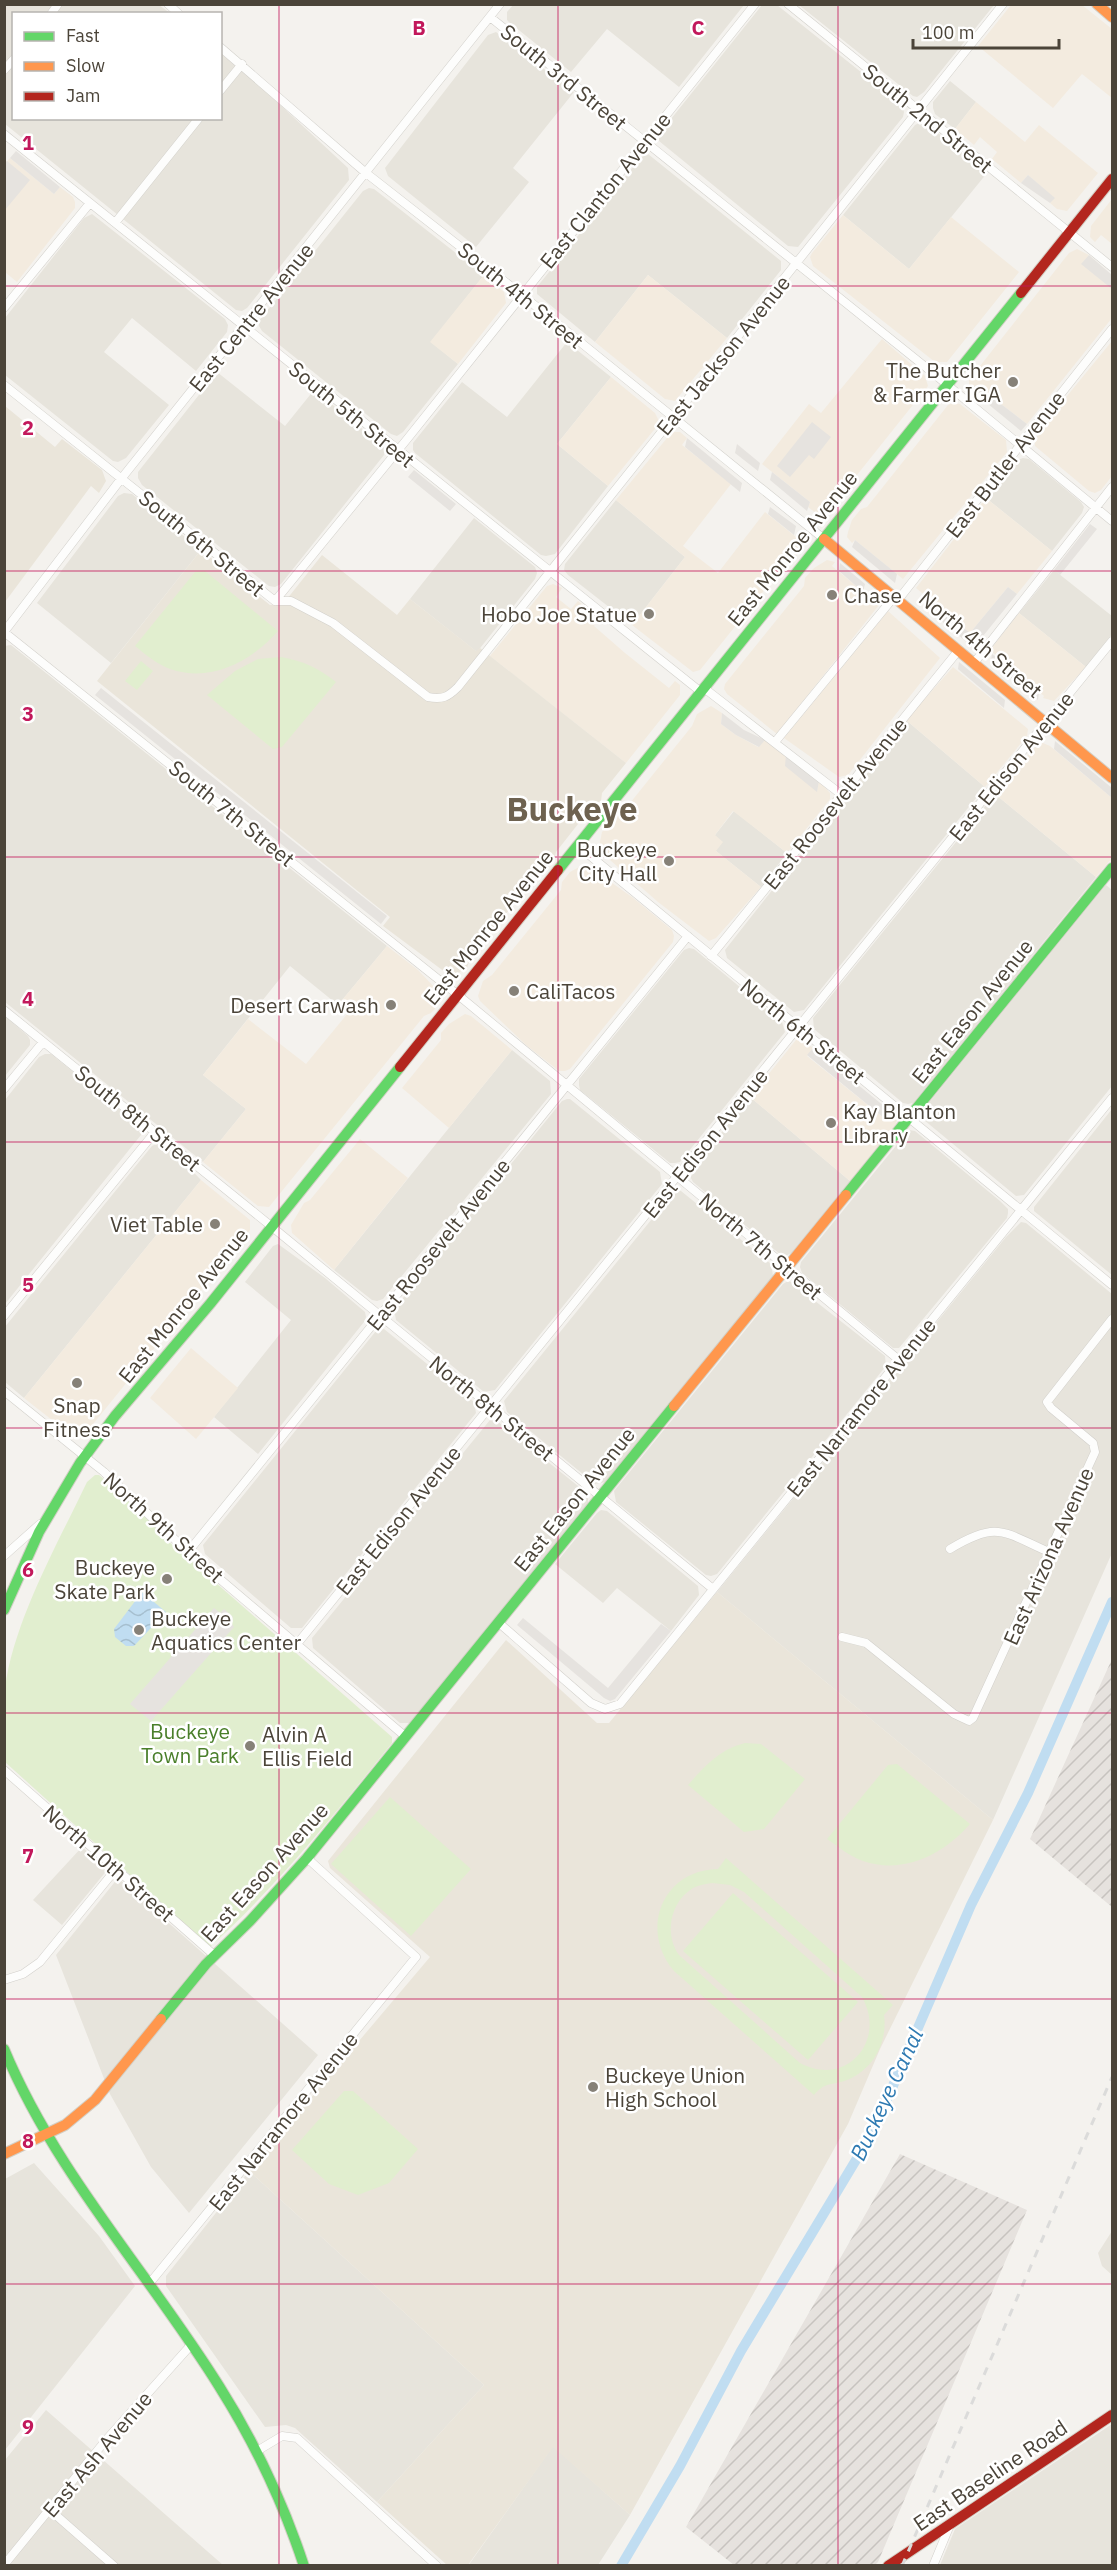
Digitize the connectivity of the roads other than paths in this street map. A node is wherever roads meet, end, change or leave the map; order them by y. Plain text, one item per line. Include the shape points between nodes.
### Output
1 (501, 4) edge
2 (755, 4) edge
3 (788, 4) edge
4 (1003, 4) edge
5 (1097, 4) edge
6 (490, 17) junction
7 (1113, 17) edge
8 (222, 49) edge
9 (242, 64) junction
10 (222, 89) edge
11 (919, 111) junction
12 (197, 120) edge
13 (4, 134) edge
14 (644, 141) junction
15 (366, 173) junction
16 (1113, 179) edge
17 (90, 203) junction
18 (115, 224) junction
19 (1069, 232) junction
20 (796, 263) junction
21 (1113, 267) edge
22 (522, 295) junction
23 (4, 308) edge
24 (244, 327) junction
25 (1113, 329) edge
26 (947, 384) junction
27 (4, 385) edge
28 (673, 417) junction
29 (1020, 444) junction
30 (398, 451) junction
31 (121, 478) junction
32 (1113, 487) edge
33 (1096, 507) junction
34 (1113, 521) edge
35 (824, 539) junction
36 (550, 572) junction
37 (896, 599) junction
38 (275, 601) junction
39 (5, 632) edge
40 (1113, 641) edge
41 (958, 651) junction
42 (974, 663) junction
43 (703, 690) junction
44 (439, 700) joint
45 (1046, 723) junction
46 (775, 742) junction
47 (1113, 778) edge
48 (842, 795) junction
49 (577, 845) junction
50 (1113, 868) edge
51 (688, 936) junction
52 (711, 956) junction
53 (458, 995) junction
54 (4, 1010) edge
55 (798, 1028) junction
56 (43, 1042) junction
57 (567, 1085) junction
58 (4, 1089) edge
59 (1113, 1098) edge
60 (909, 1118) junction
61 (155, 1132) junction
62 (677, 1177) junction
63 (1021, 1210) junction
64 (272, 1226) junction
65 (788, 1268) junction
66 (1113, 1285) edge
67 (379, 1315) junction
68 (4, 1316) edge
69 (1113, 1319) edge
70 (898, 1360) junction
71 (4, 1391) edge
72 (490, 1407) junction
73 (86, 1457) junction
74 (601, 1498) junction
75 (46, 1519) junction
76 (950, 1549) dead end
77 (188, 1552) junction
78 (1051, 1553) junction
79 (4, 1556) edge
80 (713, 1589) junction
81 (4, 1610) edge
82 (499, 1623) junction
83 (842, 1637) dead end
84 (297, 1644) junction
85 (406, 1737) junction
86 (4, 1770) edge
87 (307, 1858) junction
88 (116, 1869) junction
89 (214, 1955) junction
90 (4, 1980) edge
91 (4, 2049) edge
92 (46, 2134) junction
93 (4, 2154) edge
94 (149, 2284) junction
95 (192, 2345) junction
96 (1113, 2415) edge
97 (257, 2451) junction
98 (50, 2510) junction
99 (950, 2525) junction
100 (4, 2565) edge
101 (114, 2565) edge
102 (304, 2565) edge
103 (437, 2565) edge
104 (888, 2565) edge
105 (933, 2565) edge

1 - 6 street, East Centre Avenue
2 - 14 street, East Clanton Avenue
3 - 11 street, South 2nd Street
4 - 11 street, East Jackson Avenue
5 - 7 main road
6 - 14 street, South 3rd Street
6 - 15 street, East Centre Avenue
8 - 9 street, South 4th Street
9 - 10 street
9 - 15 street, South 4th Street
11 - 19 street, South 2nd Street
11 - 20 street, East Jackson Avenue
12 - 18 street
13 - 17 street, South 5th Street
14 - 20 street, South 3rd Street
14 - 22 street, East Clanton Avenue
15 - 22 street, South 4th Street
15 - 24 street, East Centre Avenue
16 - 19 main road, East Monroe Avenue
17 - 18 street, South 5th Street
17 - 23 street
18 - 24 street, South 5th Street
19 - 21 street, South 2nd Street
19 - 26 main road, East Monroe Avenue
20 - 26 street, South 3rd Street
20 - 28 street, East Jackson Avenue
22 - 28 street, South 4th Street
22 - 30 street, East Clanton Avenue
24 - 30 street, South 5th Street
24 - 31 street, East Centre Avenue
25 - 29 street, East Butler Avenue
26 - 29 street, South 3rd Street
26 - 35 main road, East Monroe Avenue
27 - 31 street, South 6th Street
28 - 35 street, South 4th Street
28 - 36 street, East Jackson Avenue
29 - 33 street, South 3rd Street
29 - 37 street, East Butler Avenue
30 - 36 street, South 5th Street
30 - 38 street, East Clanton Avenue
31 - 38 street, South 6th Street
31 - 39 street, East Centre Avenue
32 - 33 street
33 - 34 street, South 3rd Street
33 - 42 street
35 - 37 main road, North 4th Street
35 - 43 main road, East Monroe Avenue
36 - 43 street, South 5th Street
36 - 44 street, East Jackson Avenue via 458,687
37 - 41 main road, North 4th Street
37 - 46 street, East Butler Avenue
38 - 44 street, South 6th Street via 291,601 333,623 428,697
39 - 53 street, South 7th Street
40 - 45 street, East Edison Avenue
41 - 42 main road, North 4th Street
41 - 48 street, East Roosevelt Avenue
42 - 45 main road, North 4th Street
43 - 46 street, South 5th Street
43 - 49 main road, East Monroe Avenue
45 - 47 main road, North 4th Street
45 - 55 street, East Edison Avenue
46 - 48 street, South 5th Street
48 - 52 street, East Roosevelt Avenue
49 - 51 street, North 6th Street
49 - 53 main road, East Monroe Avenue
50 - 60 main road, East Eason Avenue
51 - 52 street, North 6th Street
51 - 57 street, East Roosevelt Avenue
52 - 55 street, North 6th Street
53 - 57 street, North 7th Street
53 - 64 main road, East Monroe Avenue
54 - 56 street, South 8th Street
55 - 60 street, North 6th Street
55 - 62 street, East Edison Avenue
56 - 58 street
56 - 61 street, South 8th Street
57 - 62 street, North 7th Street
57 - 67 street, East Roosevelt Avenue
59 - 63 street, East Narramore Avenue
60 - 63 street, North 6th Street
60 - 65 main road, East Eason Avenue
61 - 64 street, South 8th Street
61 - 68 street
62 - 65 street, North 7th Street
62 - 72 street, East Edison Avenue
63 - 66 street, North 6th Street
63 - 70 street, East Narramore Avenue
64 - 67 street, North 8th Street
64 - 73 main road, East Monroe Avenue
65 - 70 street, North 7th Street
65 - 74 main road, East Eason Avenue
67 - 72 street, North 8th Street
67 - 77 street, East Roosevelt Avenue
69 - 78 street, East Arizona Avenue via 1047,1402 1095,1448
70 - 80 street, East Narramore Avenue
71 - 73 street, North 9th Street
72 - 74 street, North 8th Street
72 - 84 street, East Edison Avenue
73 - 75 main road, East Monroe Avenue
73 - 77 street, North 9th Street
74 - 80 street, North 8th Street
74 - 82 main road, East Eason Avenue
75 - 79 street, East Monroe Avenue
75 - 81 main road
76 - 78 street via 970,1537 993,1531
77 - 84 street, North 9th Street
78 - 83 street, East Arizona Avenue via 977,1712 969,1721 954,1714 866,1643
80 - 82 street, East Narramore Avenue via 620,1704 605,1709 591,1703
82 - 85 main road, East Eason Avenue
84 - 85 street, North 9th Street
85 - 87 main road, East Eason Avenue
86 - 88 street, North 10th Street
87 - 89 main road, East Eason Avenue via 250,1922
87 - 94 street, East Narramore Avenue via 416,1957
88 - 89 street, North 10th Street
88 - 90 street via 40,1962 23,1974
89 - 92 main road, East Eason Avenue via 95,2100
91 - 92 main road
92 - 93 main road, East Eason Avenue
92 - 94 main road via 75,2182
94 - 95 main road
95 - 97 main road
95 - 98 street, East Ash Avenue via 106,2440
96 - 99 main road, East Baseline Road
97 - 102 main road via 274,2482
97 - 103 street via 282,2436 297,2438
98 - 100 street, East Ash Avenue
98 - 101 street
99 - 104 main road, East Baseline Road
99 - 105 street

